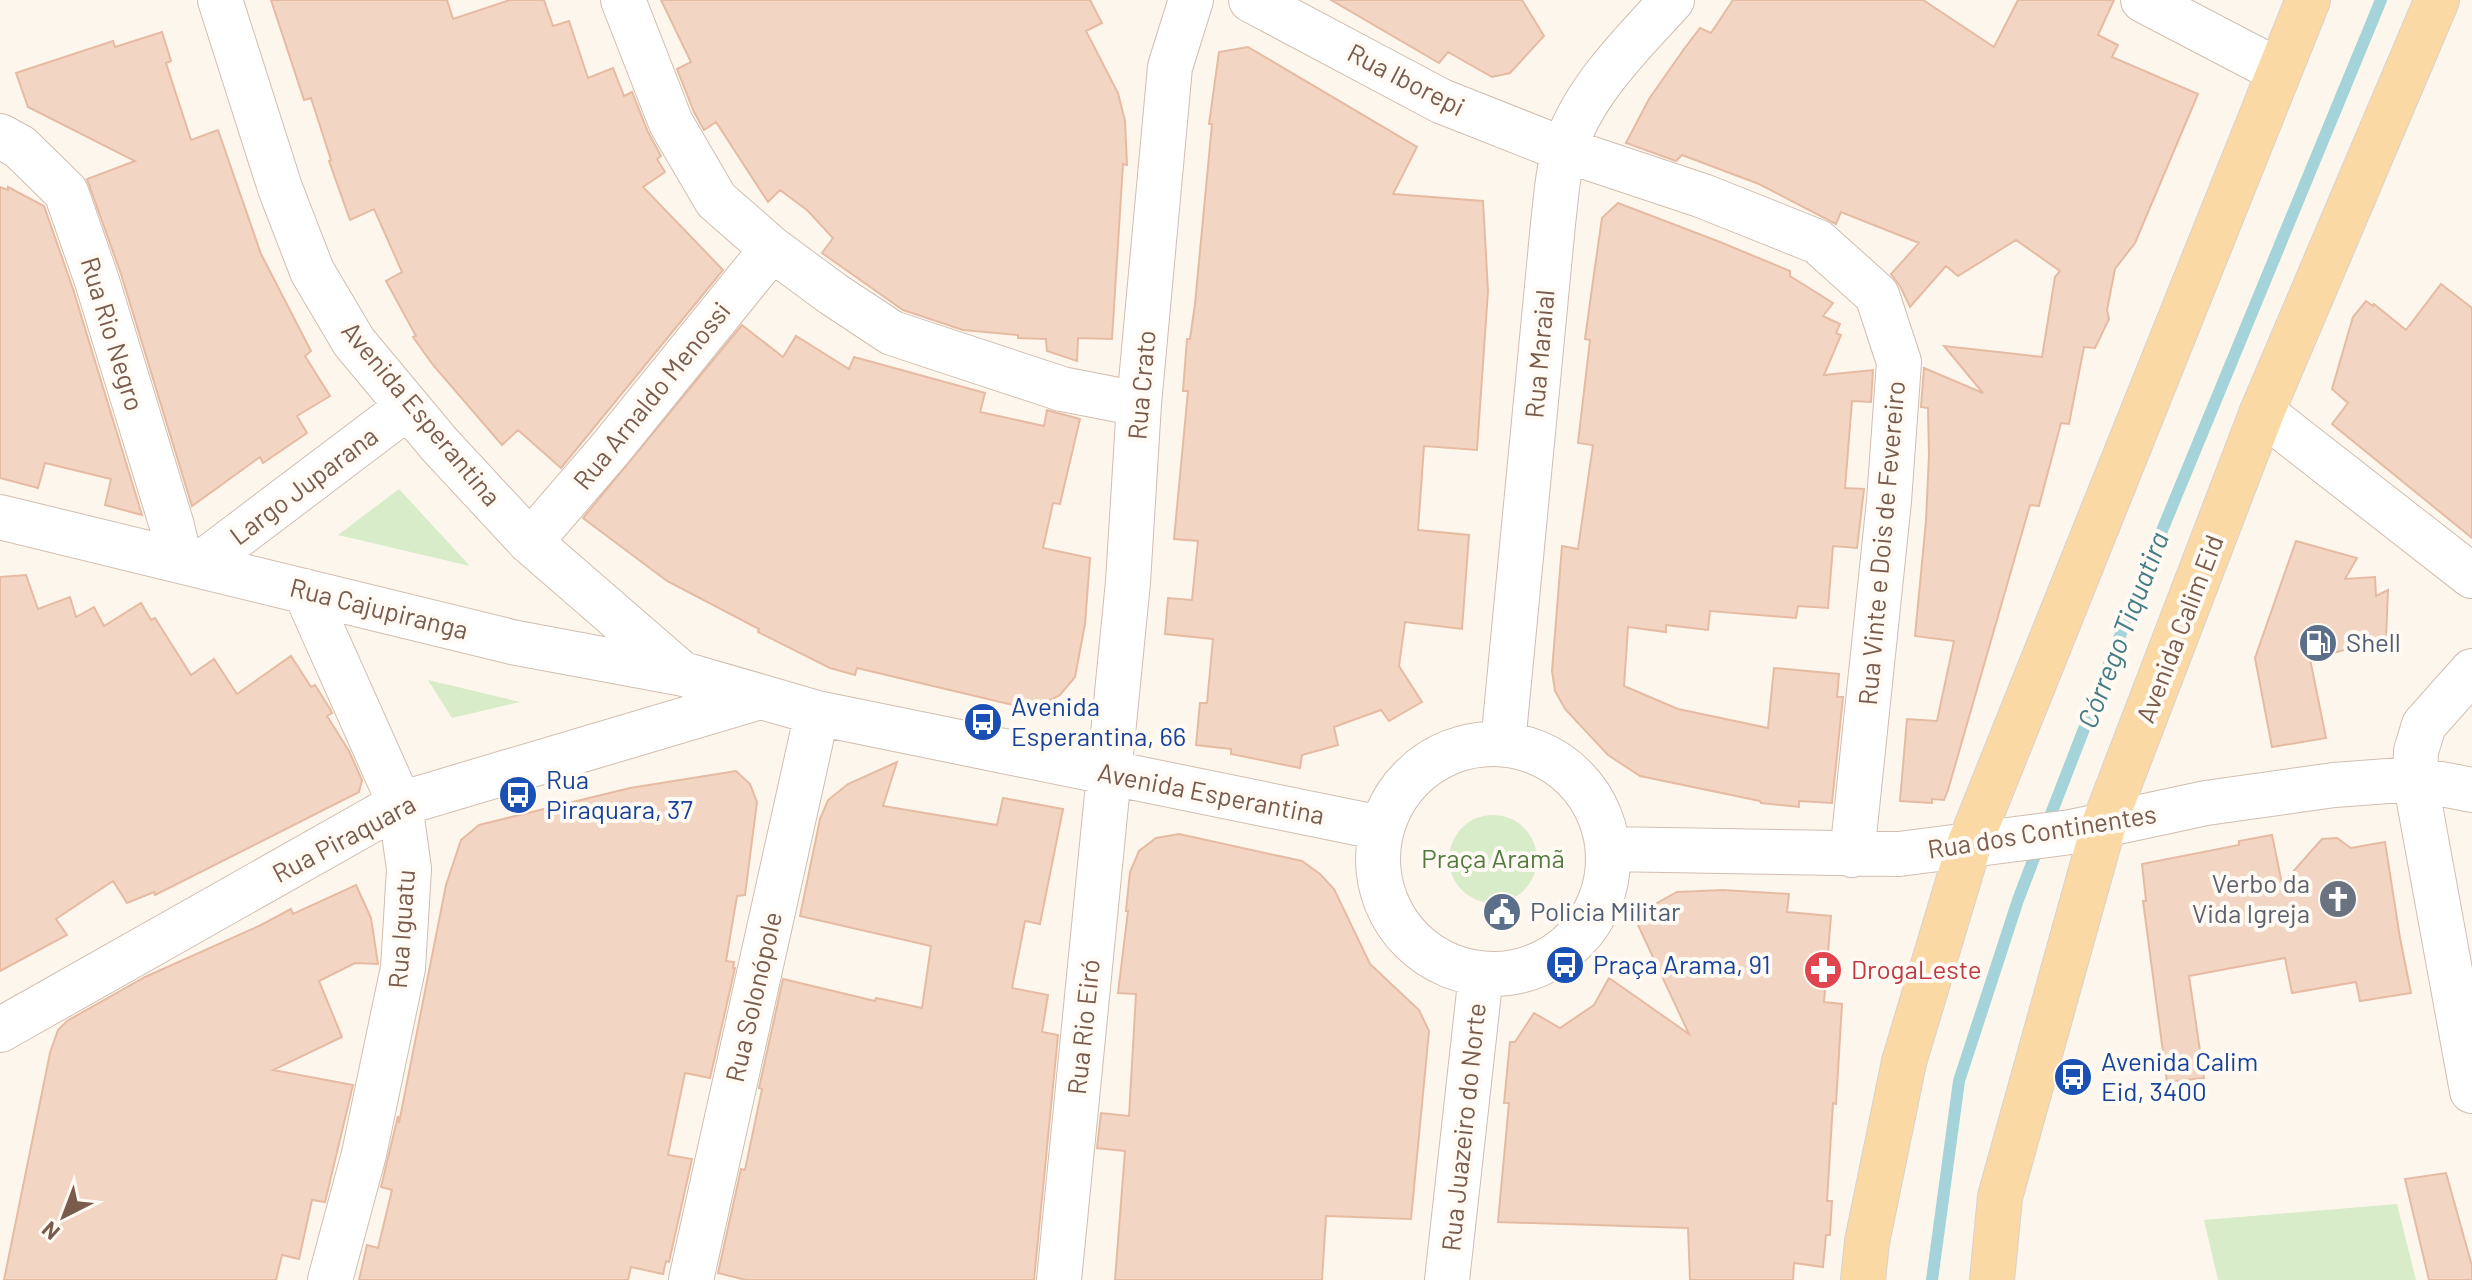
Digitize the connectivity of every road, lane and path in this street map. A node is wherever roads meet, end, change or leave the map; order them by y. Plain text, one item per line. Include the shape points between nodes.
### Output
1 (220, 0) edge
2 (623, 0) edge
3 (1191, 0) edge
4 (1251, 0) edge
5 (1672, 0) edge
6 (2143, 0) edge
7 (2308, 0) edge
8 (2437, 0) edge
9 (2279, 71) junction
10 (0, 136) edge
11 (1565, 150) junction
12 (772, 249) junction
13 (1139, 404) junction
14 (408, 407) junction
15 (2262, 412) junction
16 (0, 517) edge
17 (530, 542) junction
18 (190, 563) junction
19 (2472, 576) edge
20 (305, 591) junction
21 (2472, 671) edge
22 (683, 674) junction
23 (760, 697) junction
24 (817, 713) junction
25 (1503, 744) junction
26 (1109, 774) junction
27 (2415, 779) junction
28 (2472, 790) edge
29 (400, 804) junction
30 (1381, 828) junction
31 (2088, 828) junction
32 (1969, 845) junction
33 (1608, 849) junction
34 (1852, 855) junction
35 (1481, 974) junction
36 (0, 1030) edge
37 (2472, 1091) edge
38 (330, 1280) edge
39 (691, 1280) edge
40 (1059, 1280) edge
41 (1447, 1280) edge
42 (1863, 1280) edge
43 (1992, 1280) edge

1 - 14 street, Avenida Esperantina via 312,271 354,342
2 - 12 street via 671,123 716,200
3 - 13 street, Rua Crato via 1170,67
4 - 11 street, Rua Iborepi via 1441,101
5 - 11 street, Rua Maraial via 1581,112
6 - 9 street
7 - 9 main road
8 - 15 main road, Avenida Calim Eid
9 - 32 main road
10 - 18 street, Rua Rio Negro via 20,147 66,192 172,526
11 - 25 street, Rua Maraial via 1553,224
11 - 34 street, Rua Vinte e Dois de Fevereiro via 1818,242 1877,295 1899,362
12 - 13 street via 892,333 1062,389
12 - 17 street, Rua Arnaldo Menossi
13 - 26 street, Rua Crato
14 - 17 street, Avenida Esperantina
14 - 18 street, Largo Juparana
15 - 19 street
15 - 31 main road, Avenida Calim Eid
16 - 18 street, Rua Cajupiranga
17 - 22 street, Avenida Esperantina
18 - 20 street, Rua Cajupiranga
20 - 22 street, Rua Cajupiranga via 512,642
20 - 29 street, Rua Iguatu
21 - 27 street via 2424,725
22 - 23 street, Rua Cajupiranga
23 - 24 street, Avenida Esperantina
23 - 29 street, Rua Piraquara
24 - 26 street, Avenida Esperantina
24 - 39 street, Rua Solonópole
25 - 30 street via 1470,745 1413,774
25 - 33 street via 1533,751 1562,767 1585,790
26 - 30 street, Avenida Esperantina
26 - 40 street, Rua Rio Eiró
27 - 28 street, Rua dos Continentes
27 - 31 street, Rua dos Continentes via 2206,803
27 - 37 street
29 - 36 street, Rua Piraquara
29 - 38 street, Rua Iguatu via 409,869 403,968 364,1154
30 - 35 street via 1378,869 1388,907 1411,940 1443,963
31 - 32 street, Rua dos Continentes
31 - 43 main road, Avenida Calim Eid via 2000,1197
32 - 34 street, Rua dos Continentes
32 - 42 main road via 1904,1062
33 - 34 street, Rua dos Continentes
33 - 35 street via 1606,883 1594,915 1574,941 1547,961 1515,972
35 - 41 street, Rua Juazeiro do Norte

